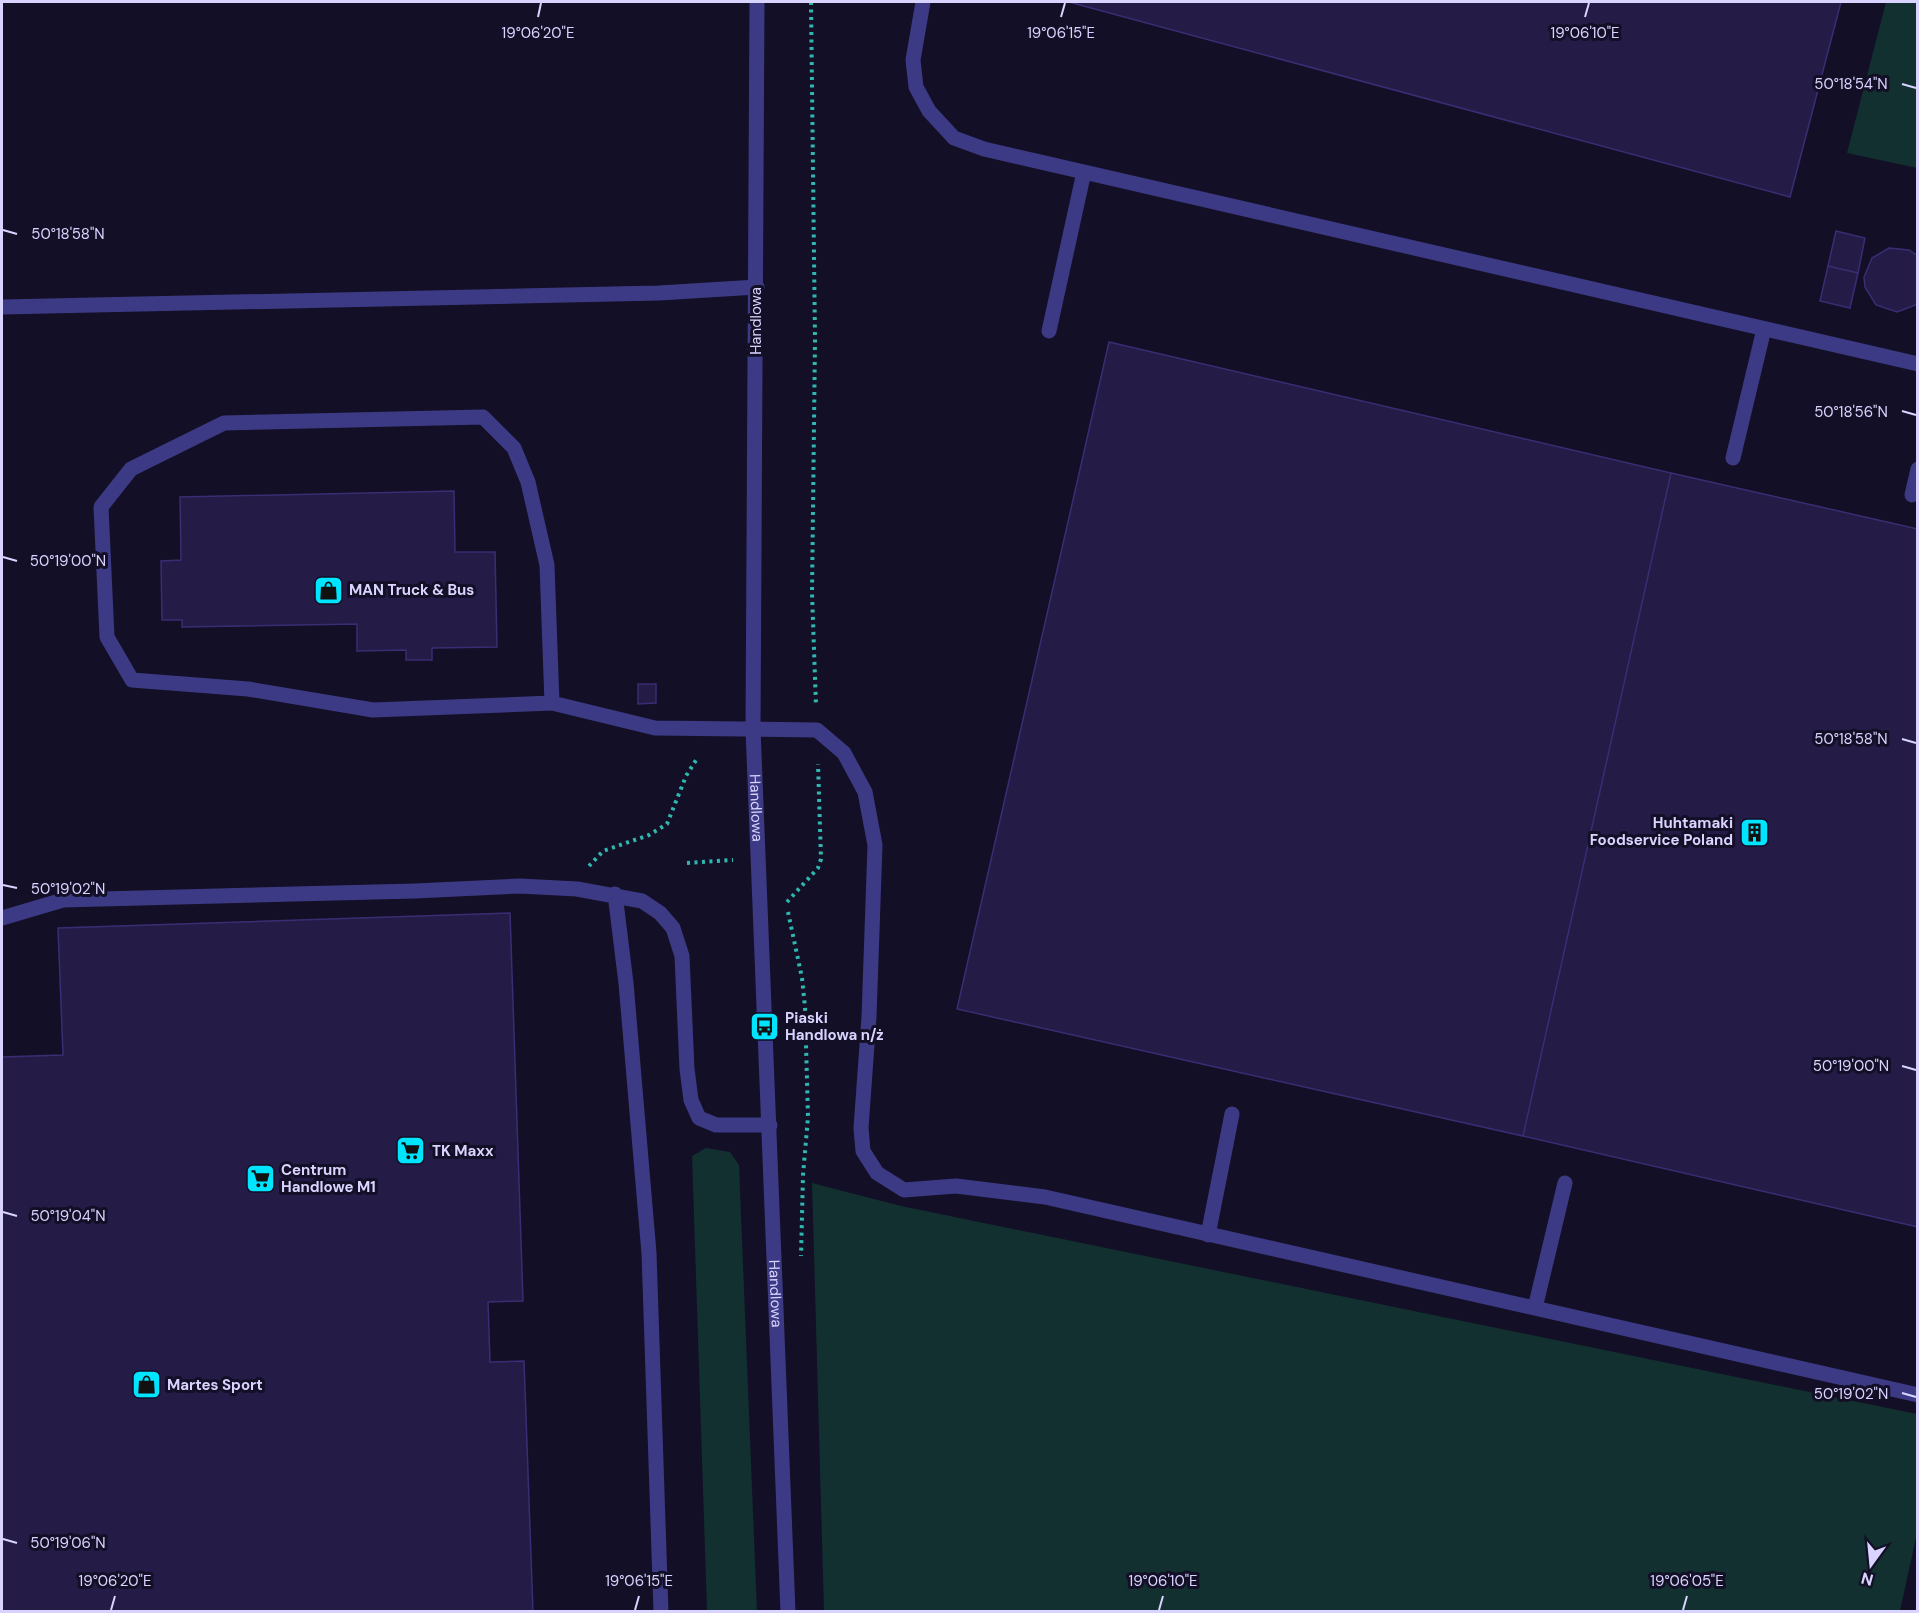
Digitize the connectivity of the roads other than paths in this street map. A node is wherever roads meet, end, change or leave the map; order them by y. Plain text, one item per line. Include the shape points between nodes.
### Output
1 (757, 2) edge
2 (923, 2) edge
3 (1084, 172) junction
4 (757, 288) junction
5 (2, 307) edge
6 (1764, 329) junction
7 (1049, 331) dead end
8 (1917, 364) edge
9 (1734, 459) dead end
10 (1917, 469) edge
11 (1912, 495) dead end
12 (552, 704) junction
13 (753, 729) junction
14 (615, 894) junction
15 (2, 918) edge
16 (1232, 1114) dead end
17 (770, 1125) junction
18 (1564, 1183) dead end
19 (1208, 1235) junction
20 (1535, 1308) junction
21 (1917, 1395) edge
22 (661, 1611) edge
23 (788, 1611) edge

1 - 4 street, Handlowa
2 - 3 street via 913,60 916,87 929,111 954,138
3 - 6 street
3 - 7 street
4 - 5 street
4 - 13 street, Handlowa
6 - 8 street
6 - 9 street
10 - 11 street
12 - 12 street via 373,710 248,688 132,680 107,637 102,507 131,469 224,423 483,417 514,448 528,482 547,565
12 - 13 street via 655,728
13 - 17 street, Handlowa
13 - 19 street via 817,730 844,753 865,792 875,845 861,1128 863,1151 876,1173 904,1190 956,1186 1045,1197
14 - 15 street via 520,886 63,900
14 - 17 street via 642,901 660,912 673,928 682,956 688,1079 699,1118 716,1125
14 - 22 street via 649,1253
16 - 19 street
17 - 23 street, Handlowa
18 - 20 street
19 - 20 street
20 - 21 street

